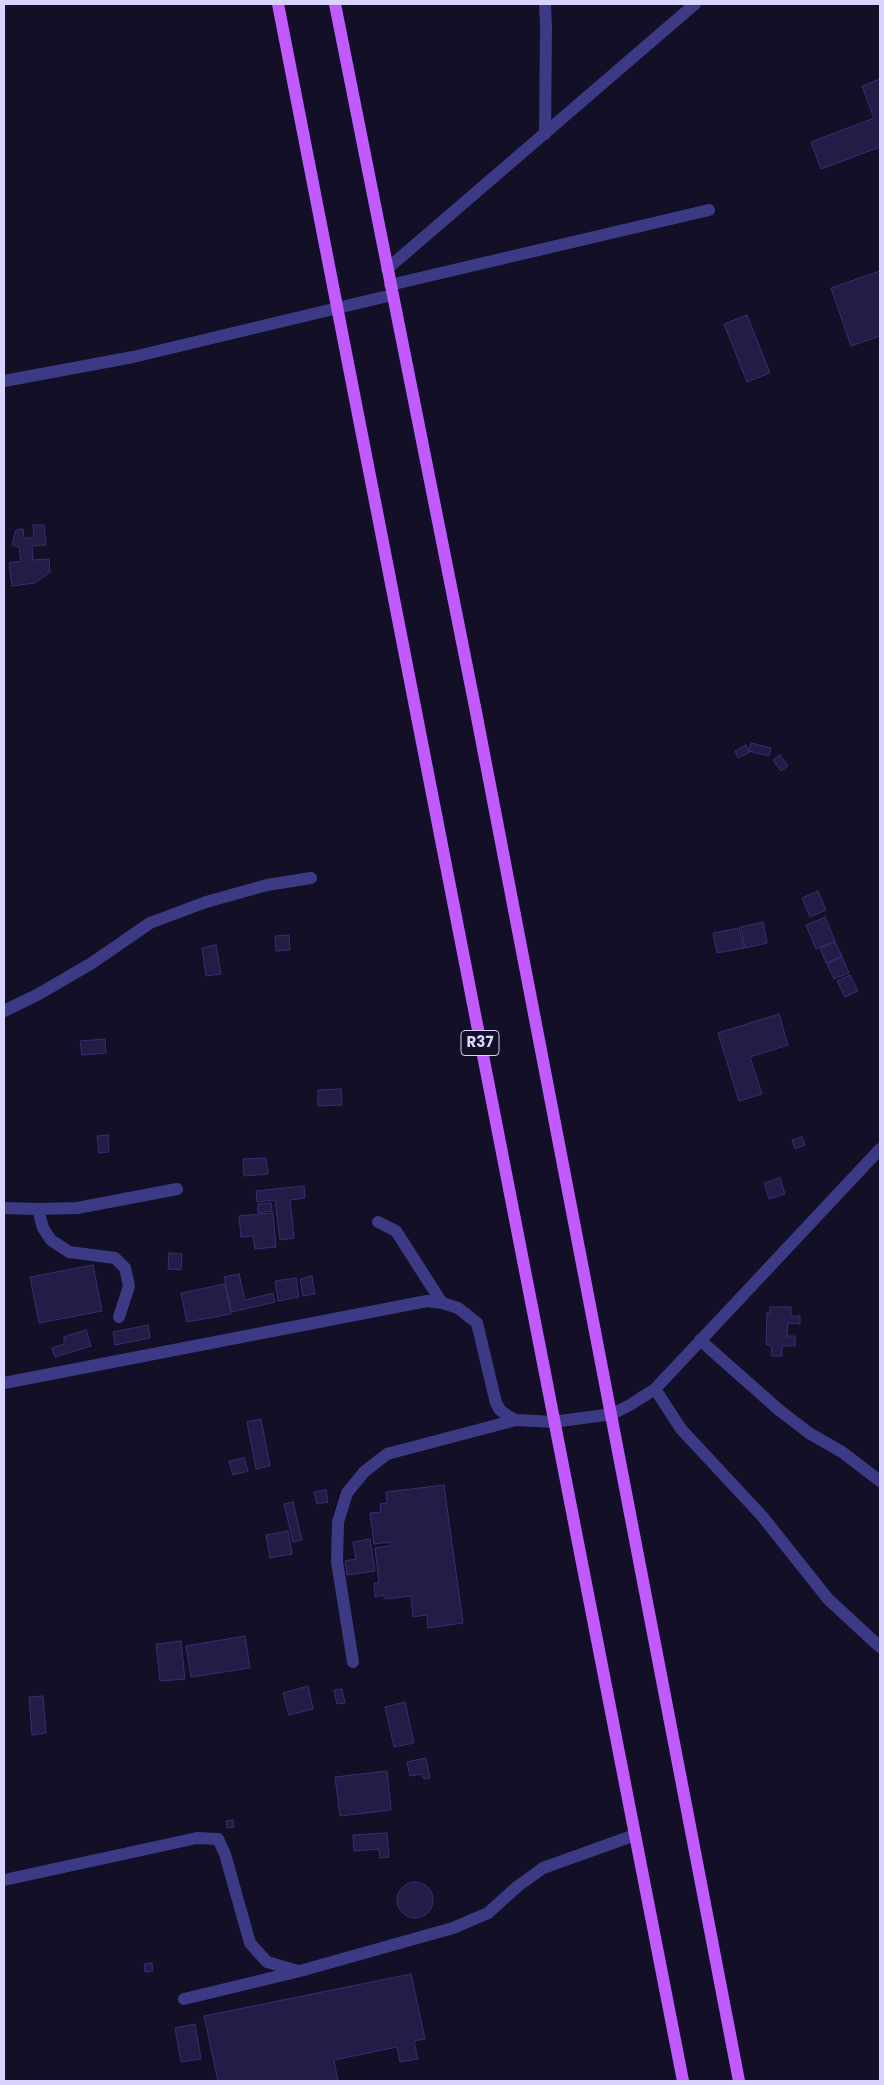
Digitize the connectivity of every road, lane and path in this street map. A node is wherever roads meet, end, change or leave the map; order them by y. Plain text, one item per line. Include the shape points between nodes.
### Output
1 (278, 4) edge
2 (335, 4) edge
3 (545, 4) edge
4 (695, 4) edge
5 (544, 134) junction
6 (709, 210) dead end
7 (387, 269) junction
8 (391, 290) junction
9 (338, 307) junction
10 (4, 382) edge
11 (311, 878) dead end
12 (4, 1011) edge
13 (880, 1149) edge
14 (177, 1189) dead end
15 (4, 1208) edge
16 (38, 1209) junction
17 (378, 1222) dead end
18 (442, 1303) junction
19 (119, 1317) dead end
20 (700, 1340) junction
21 (4, 1383) edge
22 (655, 1389) junction
23 (612, 1414) junction
24 (516, 1420) junction
25 (553, 1422) junction
26 (880, 1481) edge
27 (880, 1647) edge
28 (353, 1662) dead end
29 (635, 1835) junction
30 (4, 1880) edge
31 (300, 1971) junction
32 (184, 1999) dead end
33 (683, 2081) edge
34 (740, 2081) edge

1 - 9 main road, R37
2 - 7 main road
3 - 5 street
4 - 5 street
5 - 7 street
6 - 8 street
7 - 8 main road
8 - 9 street
8 - 23 main road
9 - 10 street via 133,357
9 - 25 main road, R37
11 - 12 street via 267,885 206,902 150,923 92,963
13 - 20 street
14 - 16 street via 77,1208
15 - 16 street
16 - 19 street via 43,1228 52,1240 69,1252 115,1258 125,1268 130,1286
17 - 18 street via 396,1231
18 - 21 street via 427,1301 379,1309
18 - 24 street via 458,1308 477,1323 496,1403 500,1410
20 - 22 street
20 - 26 street via 778,1410
22 - 23 street
22 - 27 street via 681,1429 762,1516 828,1599
23 - 25 street
23 - 34 main road
24 - 25 street
24 - 28 street via 387,1454 364,1472 347,1493 338,1522 337,1562
25 - 29 main road, R37
29 - 31 street via 543,1868 488,1913 453,1928
29 - 33 main road, R37
30 - 31 street via 197,1838 218,1839 250,1943 267,1962
31 - 32 street

